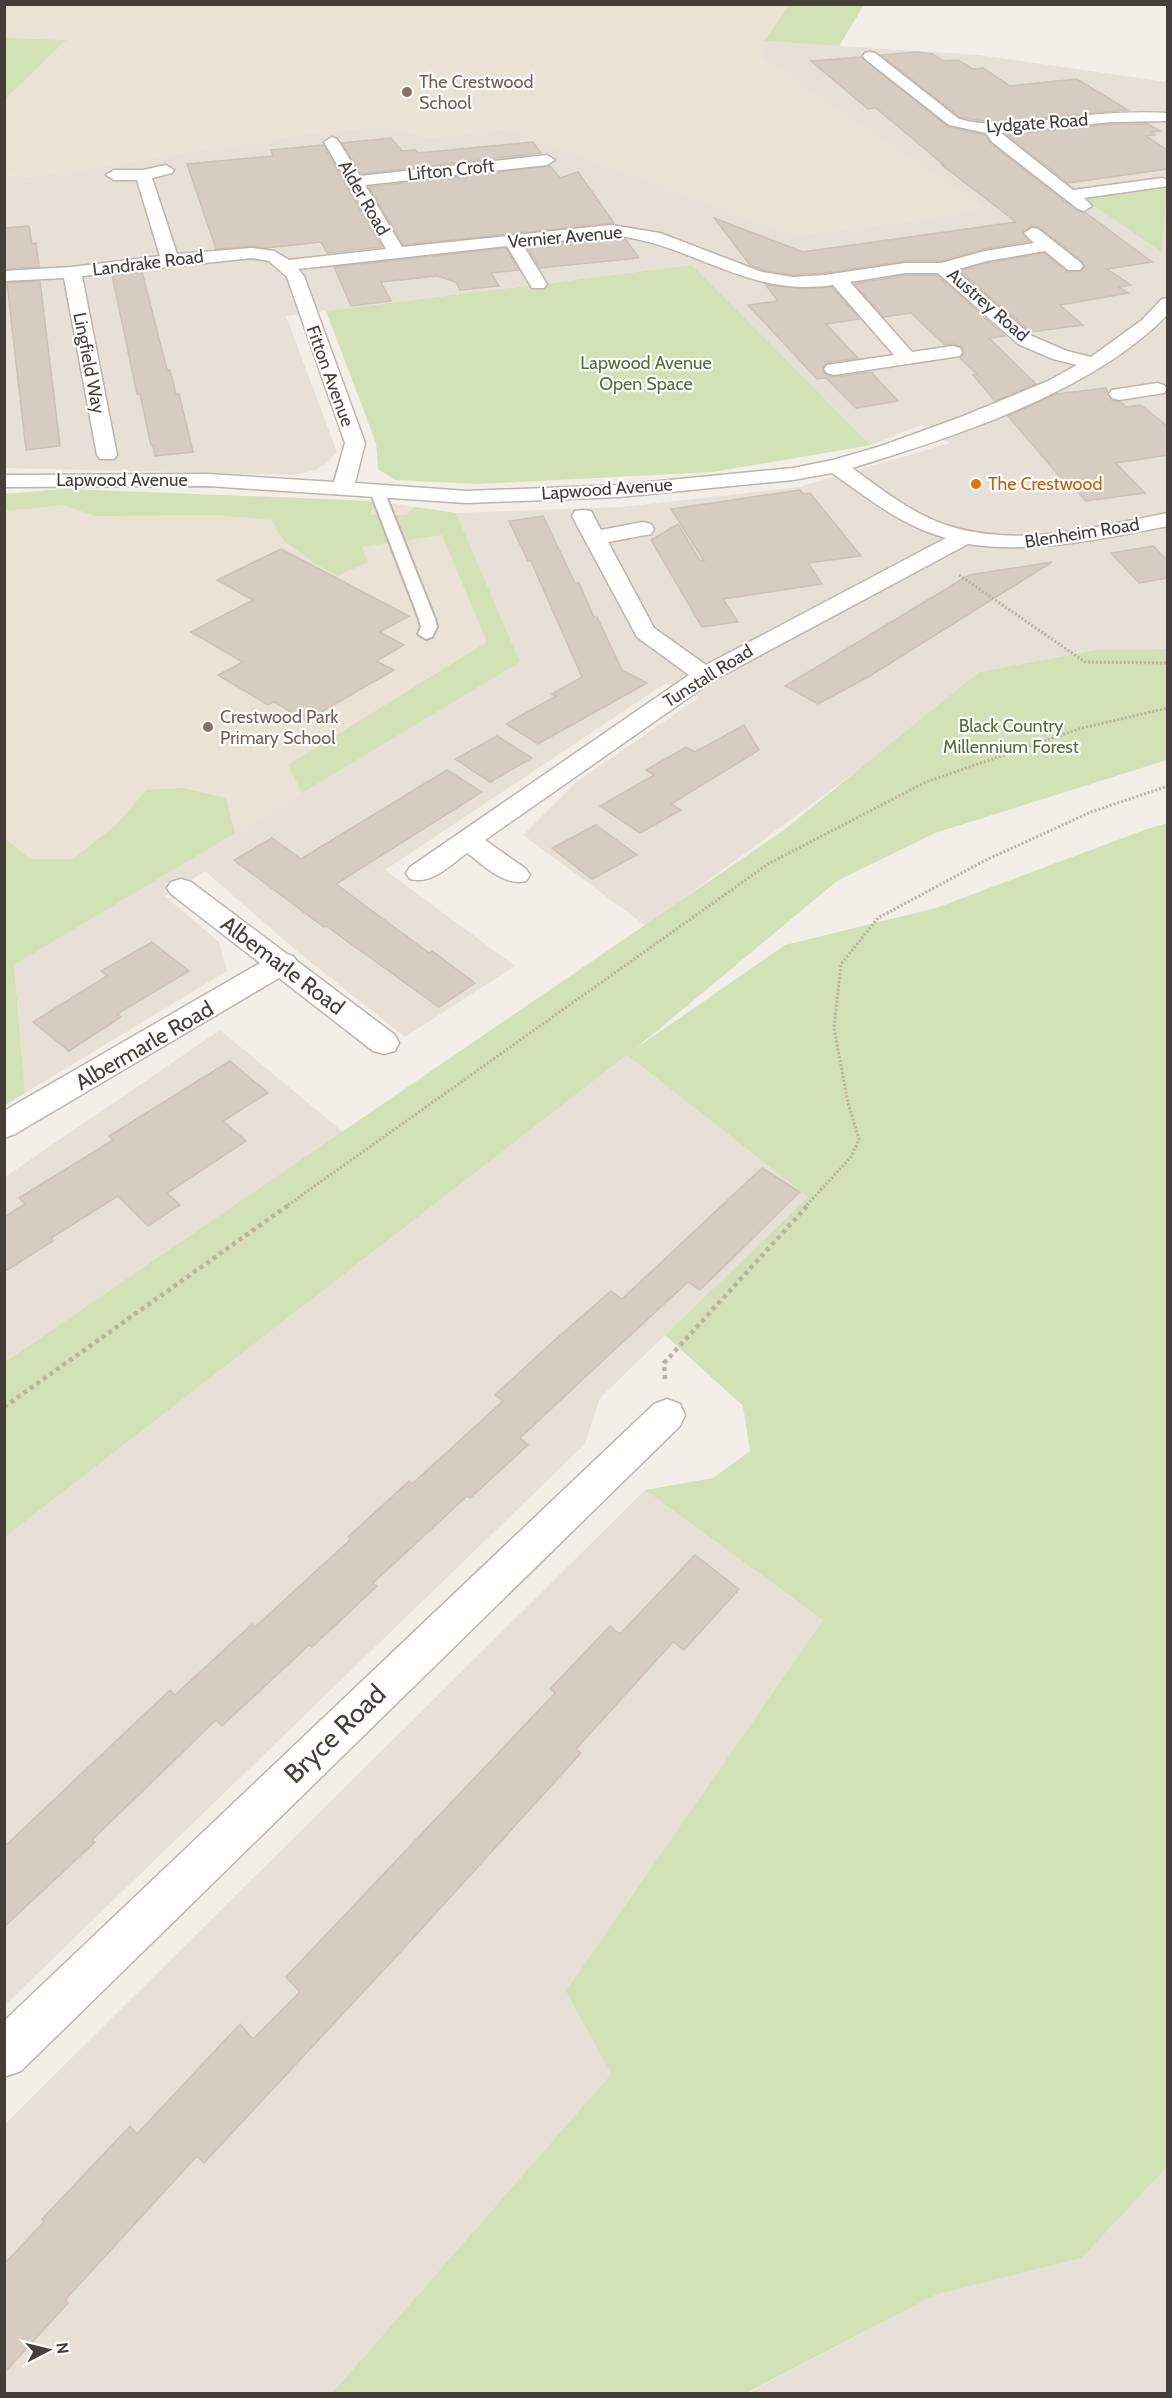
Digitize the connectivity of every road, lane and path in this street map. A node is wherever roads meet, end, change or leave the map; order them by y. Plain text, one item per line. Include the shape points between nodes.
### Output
1 (870, 56) dead end
2 (909, 69) dead end
3 (890, 71) junction
4 (1167, 117) edge
5 (991, 128) junction
6 (351, 136) dead end
7 (315, 142) dead end
8 (332, 142) junction
9 (549, 159) dead end
10 (166, 170) dead end
11 (114, 175) dead end
12 (143, 175) junction
13 (355, 181) junction
14 (1162, 183) dead end
15 (1070, 195) junction
16 (1084, 206) dead end
17 (1026, 228) dead end
18 (512, 241) junction
19 (1047, 246) junction
20 (397, 253) junction
21 (170, 260) junction
22 (287, 265) junction
23 (1074, 266) dead end
24 (942, 268) junction
25 (72, 272) junction
26 (4, 276) edge
27 (540, 276) dead end
28 (837, 278) junction
29 (1167, 303) edge
30 (953, 352) dead end
31 (908, 359) junction
32 (1094, 364) junction
33 (834, 369) dead end
34 (1140, 374) dead end
35 (1162, 393) edge
36 (1119, 394) dead end
37 (107, 455) junction
38 (131, 458) dead end
39 (86, 459) dead end
40 (836, 466) junction
41 (4, 481) edge
42 (343, 489) junction
43 (377, 491) junction
44 (583, 516) dead end
45 (1167, 519) edge
46 (643, 529) dead end
47 (964, 537) junction
48 (595, 538) junction
49 (933, 556) junction
50 (426, 634) dead end
51 (1167, 663) edge
52 (705, 675) junction
53 (1167, 708) edge
54 (1167, 786) edge
55 (467, 840) junction
56 (420, 873) dead end
57 (516, 875) dead end
58 (181, 888) dead end
59 (283, 963) junction
60 (384, 1043) dead end
61 (4, 1126) edge
62 (4, 1407) edge
63 (667, 1415) joint
64 (4, 2054) edge

1 - 3 street, Lydgate Road
2 - 3 street
3 - 5 street, Lydgate Road via 954,122
4 - 5 street, Lydgate Road via 1118,116
5 - 15 street via 997,140
6 - 8 street, Alder Road
7 - 8 street, Alder Road
8 - 13 street, Alder Road
9 - 13 street, Lifton Croft
10 - 12 street
11 - 12 street
12 - 21 street
13 - 20 street, Alder Road
14 - 15 street
15 - 16 street
17 - 19 street
18 - 20 street, Vernier Avenue
18 - 27 street
18 - 28 street, Vernier Avenue via 632,231 780,282
19 - 23 street
19 - 24 street, Austrey Road
20 - 22 street, Vernier Avenue
21 - 22 street, Landrake Road via 254,252 274,256
21 - 25 street, Landrake Road
22 - 42 street, Fitton Avenue via 295,276 355,443
24 - 28 street, Vernier Avenue via 906,268
24 - 32 street, Austrey Road via 1025,340
25 - 26 street, Landrake Road
25 - 37 street, Lingfield Way
28 - 31 street
29 - 32 street, Lapwood Avenue via 1148,324
30 - 31 street
31 - 33 street
32 - 40 street, Lapwood Avenue via 1055,385 968,421
34 - 35 street
35 - 36 street
37 - 38 street
37 - 39 street
40 - 43 street, Lapwood Avenue via 793,474 619,491 467,497
40 - 47 street, Blenheim Road via 904,514
41 - 42 street, Lapwood Avenue via 208,480
42 - 43 street, Lapwood Avenue
43 - 50 lane via 427,619
44 - 48 street
45 - 47 street, Blenheim Road via 1038,542 1011,544
46 - 48 street
47 - 49 street, Tunstall Road
48 - 52 street via 645,632
49 - 51 path via 1085,662
49 - 52 street, Tunstall Road
52 - 55 street, Tunstall Road
53 - 62 path via 1082,728 926,782 768,864
54 - 63 path via 1091,812 984,861 878,918 841,964 834,1028 859,1139 851,1157 664,1363
55 - 56 street, Tunstall Road
55 - 57 street
58 - 59 street, Albemarle Road
59 - 60 street, Albemarle Road
59 - 61 street, Albermarle Road
63 - 64 street, Bryce Road

